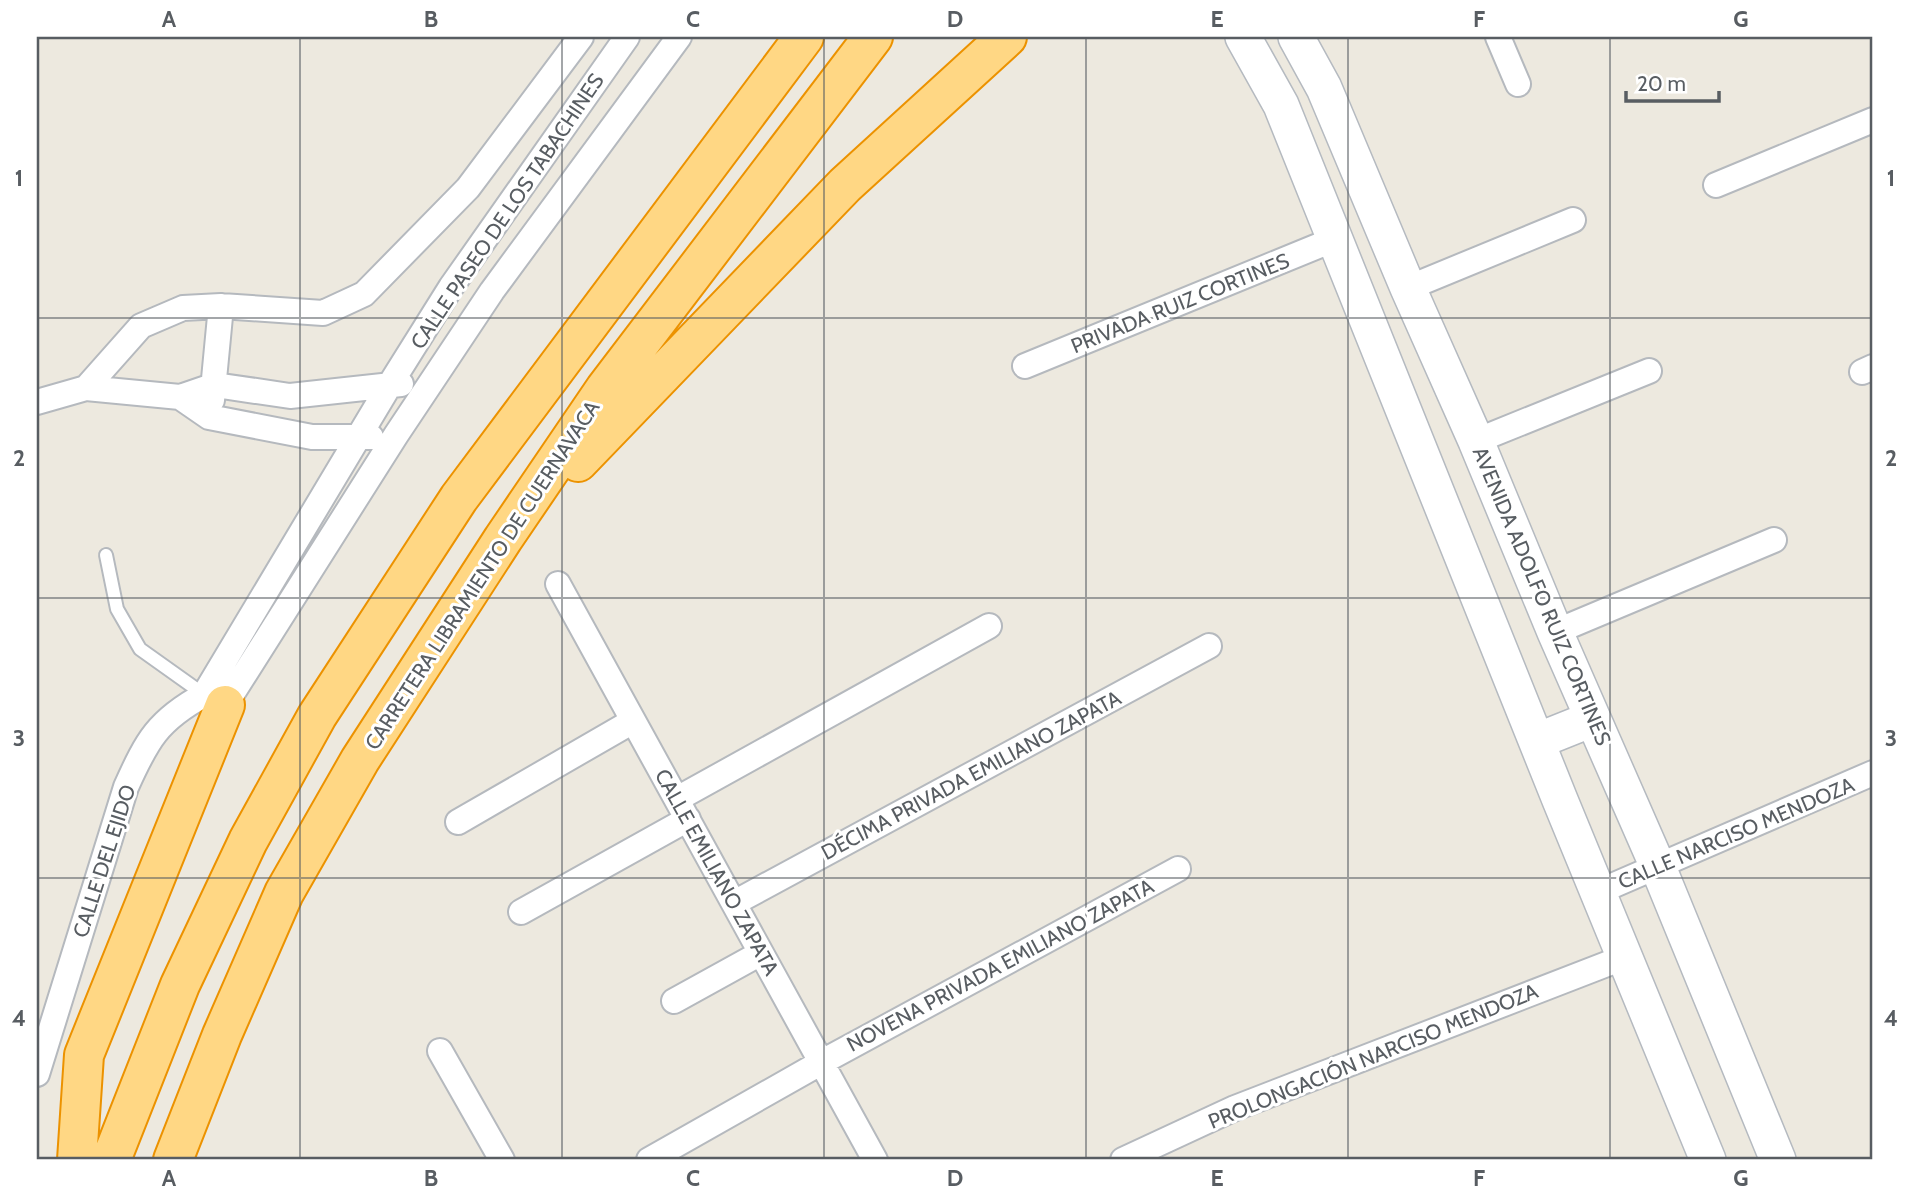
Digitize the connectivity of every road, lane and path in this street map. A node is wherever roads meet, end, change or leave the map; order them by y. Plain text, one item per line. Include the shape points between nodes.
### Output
1 (581, 37) edge
2 (627, 37) edge
3 (679, 37) edge
4 (804, 37) edge
5 (873, 37) edge
6 (1007, 37) edge
7 (1243, 37) edge
8 (1296, 37) edge
9 (1498, 37) edge
10 (1518, 84) dead end
11 (1324, 88) junction
12 (1282, 105) junction
13 (1873, 120) edge
14 (1716, 185) dead end
15 (1573, 220) dead end
16 (1335, 240) junction
17 (1408, 288) junction
18 (221, 306) junction
19 (1025, 366) dead end
20 (1649, 371) dead end
21 (433, 379) junction
22 (215, 385) junction
23 (389, 386) junction
24 (86, 388) junction
25 (180, 397) junction
26 (37, 402) edge
27 (209, 417) junction
28 (396, 435) junction
29 (357, 439) junction
30 (1476, 441) junction
31 (503, 539) junction
32 (1774, 540) dead end
33 (106, 555) dead end
34 (558, 584) dead end
35 (989, 626) dead end
36 (1555, 632) junction
37 (1209, 646) dead end
38 (215, 700) junction
39 (1592, 719) junction
40 (633, 721) junction
41 (1536, 741) junction
42 (1873, 773) edge
43 (683, 809) junction
44 (458, 822) dead end
45 (1658, 867) junction
46 (1178, 869) dead end
47 (1598, 892) junction
48 (734, 904) junction
49 (520, 912) dead end
50 (761, 953) junction
51 (1625, 957) junction
52 (674, 1001) dead end
53 (440, 1051) dead end
54 (822, 1062) junction
55 (37, 1074) edge
56 (76, 1160) edge
57 (111, 1160) edge
58 (173, 1160) edge
59 (502, 1160) edge
60 (649, 1160) edge
61 (875, 1160) edge
62 (1123, 1160) edge
63 (1708, 1160) edge
64 (1778, 1160) edge

1 - 18 street via 468,188 364,294 323,313
2 - 23 street, CALLE PASEO DE LOS TABACHINES via 451,287
3 - 21 street, CALLE PASEO DE LOS TABACHINES via 492,290
4 - 57 highway via 459,498 317,716 248,841 180,985
5 - 31 highway, CARRETERA LIBRAMIENTO DE CUERNAVACA via 605,389
6 - 31 highway via 845,185
7 - 12 street
8 - 11 street, AVENIDA ADOLFO RUIZ CORTINES
9 - 10 street
11 - 12 street
11 - 17 street, AVENIDA ADOLFO RUIZ CORTINES
12 - 16 street
13 - 14 street
15 - 17 street
16 - 19 street, PRIVADA RUIZ CORTINES
16 - 41 street
17 - 30 street, AVENIDA ADOLFO RUIZ CORTINES
18 - 22 street
18 - 24 street via 183,308 141,326
20 - 30 street
21 - 23 street, CALLE PASEO DE LOS TABACHINES
21 - 28 street, CALLE PASEO DE LOS TABACHINES
22 - 23 street, CALLE PASEO DE LOS TABACHINES via 290,396
22 - 25 street, CALLE PASEO DE LOS TABACHINES
22 - 27 street
23 - 29 street, CALLE PASEO DE LOS TABACHINES
24 - 25 street, CALLE PASEO DE LOS TABACHINES
24 - 26 street, CALLE PASEO DE LOS TABACHINES
25 - 27 street, CALLE PASEO DE LOS TABACHINES
27 - 29 street, CALLE PASEO DE LOS TABACHINES via 305,436
28 - 29 street, CALLE PASEO DE LOS TABACHINES
28 - 38 street, CALLE PASEO DE LOS TABACHINES
29 - 38 street, CALLE PASEO DE LOS TABACHINES
30 - 36 street, AVENIDA ADOLFO RUIZ CORTINES
31 - 58 highway, CARRETERA LIBRAMIENTO DE CUERNAVACA via 360,760 284,893
32 - 36 street
33 - 38 lane via 117,609 140,649
34 - 40 street, CALLE EMILIANO ZAPATA
35 - 43 street
36 - 39 street, AVENIDA ADOLFO RUIZ CORTINES
37 - 48 street, DÉCIMA PRIVADA EMILIANO ZAPATA
38 - 55 street, CALLE DEL EJIDO via 179,709 143,749 126,787
38 - 56 highway via 85,1055
39 - 41 street
39 - 45 street, AVENIDA ADOLFO RUIZ CORTINES
40 - 43 street, CALLE EMILIANO ZAPATA
40 - 44 street
41 - 47 street
42 - 45 street, CALLE NARCISO MENDOZA
43 - 48 street, CALLE EMILIANO ZAPATA
43 - 49 street
45 - 47 street, CALLE NARCISO MENDOZA
45 - 64 street, AVENIDA ADOLFO RUIZ CORTINES
46 - 54 street, NOVENA PRIVADA EMILIANO ZAPATA
47 - 51 street
48 - 50 street, CALLE EMILIANO ZAPATA
50 - 52 street
50 - 54 street, CALLE EMILIANO ZAPATA
51 - 62 street, PROLONGACIÓN NARCISO MENDOZA via 1235,1108
51 - 63 street
53 - 59 street
54 - 60 street, NOVENA PRIVADA EMILIANO ZAPATA
54 - 61 street, CALLE EMILIANO ZAPATA

